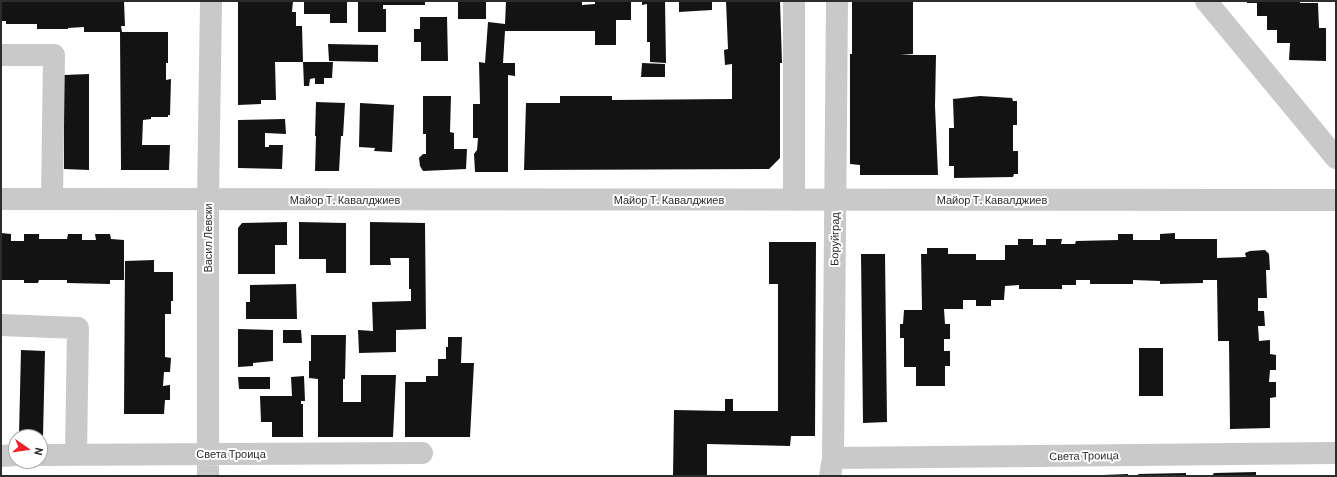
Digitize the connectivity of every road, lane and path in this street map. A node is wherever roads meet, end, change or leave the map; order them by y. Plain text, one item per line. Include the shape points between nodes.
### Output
1 (211, 1) edge
2 (794, 1) edge
3 (837, 1) edge
4 (1206, 1) edge
5 (1, 55) edge
6 (1336, 158) edge
7 (1, 199) edge
8 (52, 199) junction
9 (208, 200) junction
10 (794, 200) junction
11 (836, 200) junction
12 (1336, 200) edge
13 (1, 326) edge
14 (422, 453) dead end
15 (1336, 453) edge
16 (208, 454) junction
17 (48, 455) edge
18 (76, 455) junction
19 (831, 467) edge
20 (208, 476) edge

1 - 9 street, Васил Левски
2 - 10 street
3 - 11 street, Боруйград
4 - 6 street
5 - 8 street via 54,55
7 - 8 street, Майор Т. Кавалджиев
8 - 9 street, Майор Т. Кавалджиев
9 - 10 street, Майор Т. Кавалджиев
9 - 16 street, Васил Левски
10 - 11 street, Майор Т. Кавалджиев
11 - 12 street, Майор Т. Кавалджиев
11 - 19 street, Боруйград
13 - 18 street via 78,328
14 - 16 street, Света Троица
15 - 19 street, Света Троица
16 - 18 street, Света Троица
16 - 20 street, Васил Левски
17 - 18 street, Света Троица

